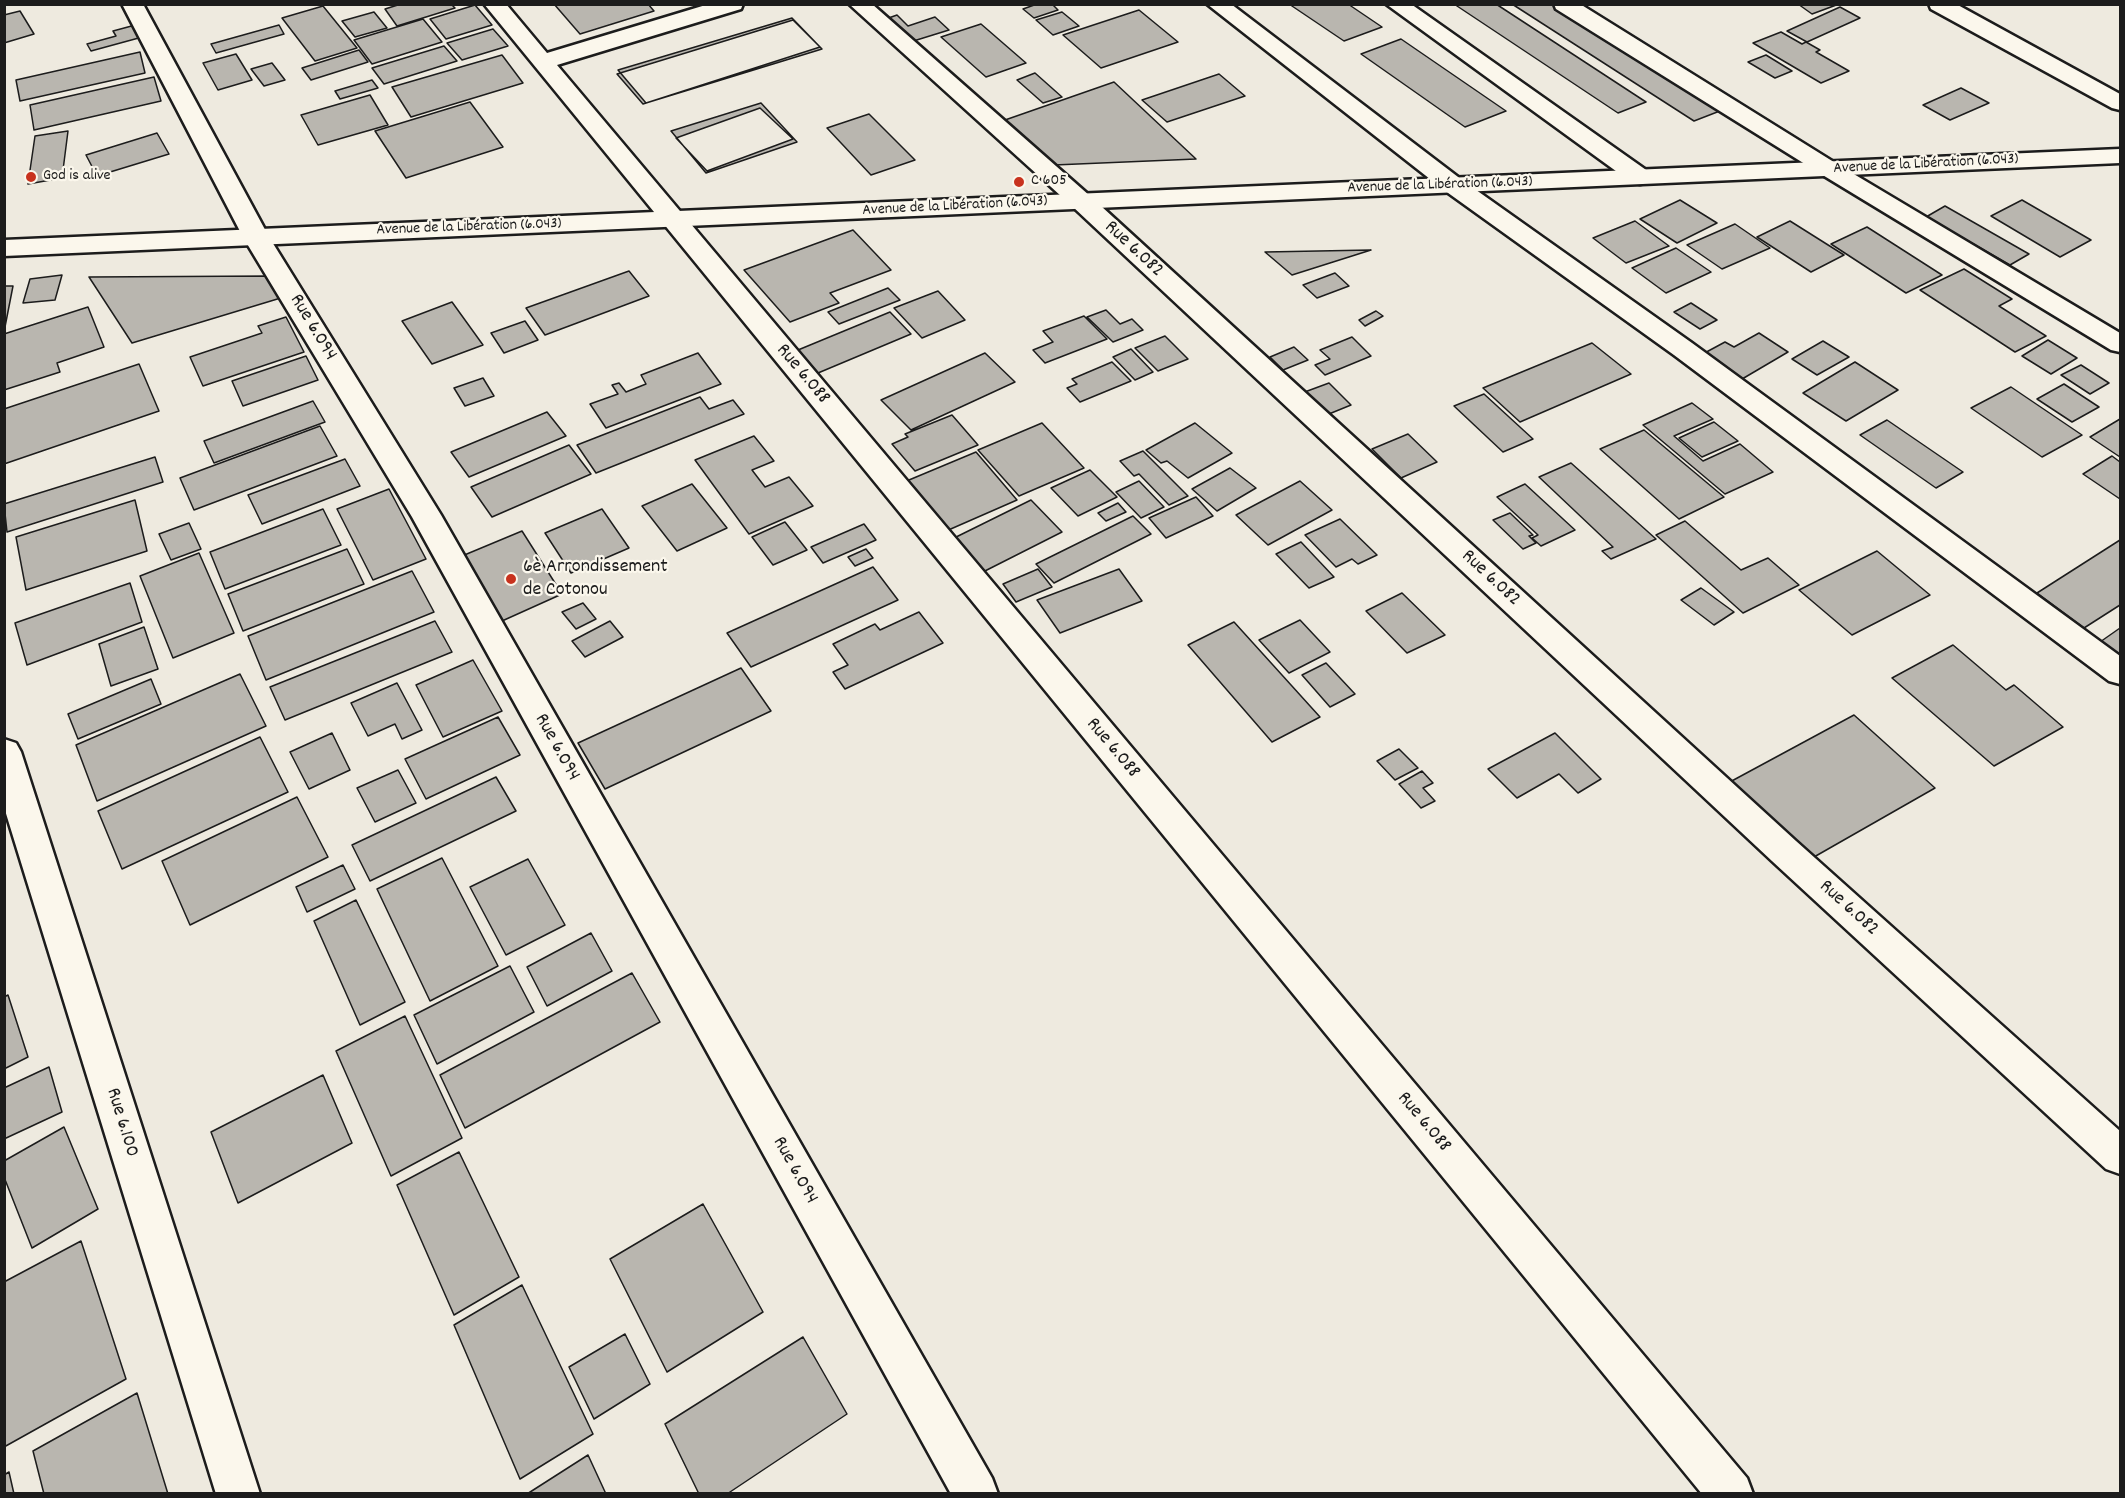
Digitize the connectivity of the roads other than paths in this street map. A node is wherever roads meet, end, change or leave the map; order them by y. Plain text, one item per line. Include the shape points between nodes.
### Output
1 (132, 4) edge
2 (494, 4) edge
3 (733, 4) edge
4 (859, 4) edge
5 (1217, 4) edge
6 (1396, 4) edge
7 (1564, 4) edge
8 (1939, 4) edge
9 (542, 62) junction
10 (2121, 103) edge
11 (2121, 156) edge
12 (1830, 169) junction
13 (1640, 177) junction
14 (1454, 185) junction
15 (1081, 201) junction
16 (673, 220) junction
17 (256, 237) junction
18 (4, 248) edge
19 (2121, 344) edge
20 (2121, 672) edge
21 (4, 752) edge
22 (2121, 1156) edge
23 (238, 1494) edge
24 (976, 1494) edge
25 (1731, 1494) edge

1 - 17 street, Rue 6.094
2 - 9 street, Rue 6.088
3 - 9 street
4 - 15 street, Rue 6.082
5 - 14 street
6 - 13 street
7 - 12 street
8 - 10 street
9 - 16 street, Rue 6.088
11 - 12 street, Avenue de la Libération (6.043)
12 - 13 street, Avenue de la Libération (6.043)
12 - 19 street
13 - 14 street, Avenue de la Libération (6.043)
14 - 15 street, Avenue de la Libération (6.043)
14 - 20 street
15 - 16 street, Avenue de la Libération (6.043)
15 - 22 street, Rue 6.082 via 1775,843
16 - 17 street, Avenue de la Libération (6.043)
16 - 25 street, Rue 6.088
17 - 18 street, Avenue de la Libération (6.043)
17 - 24 street, Rue 6.094 via 426,515
21 - 23 street, Rue 6.100

